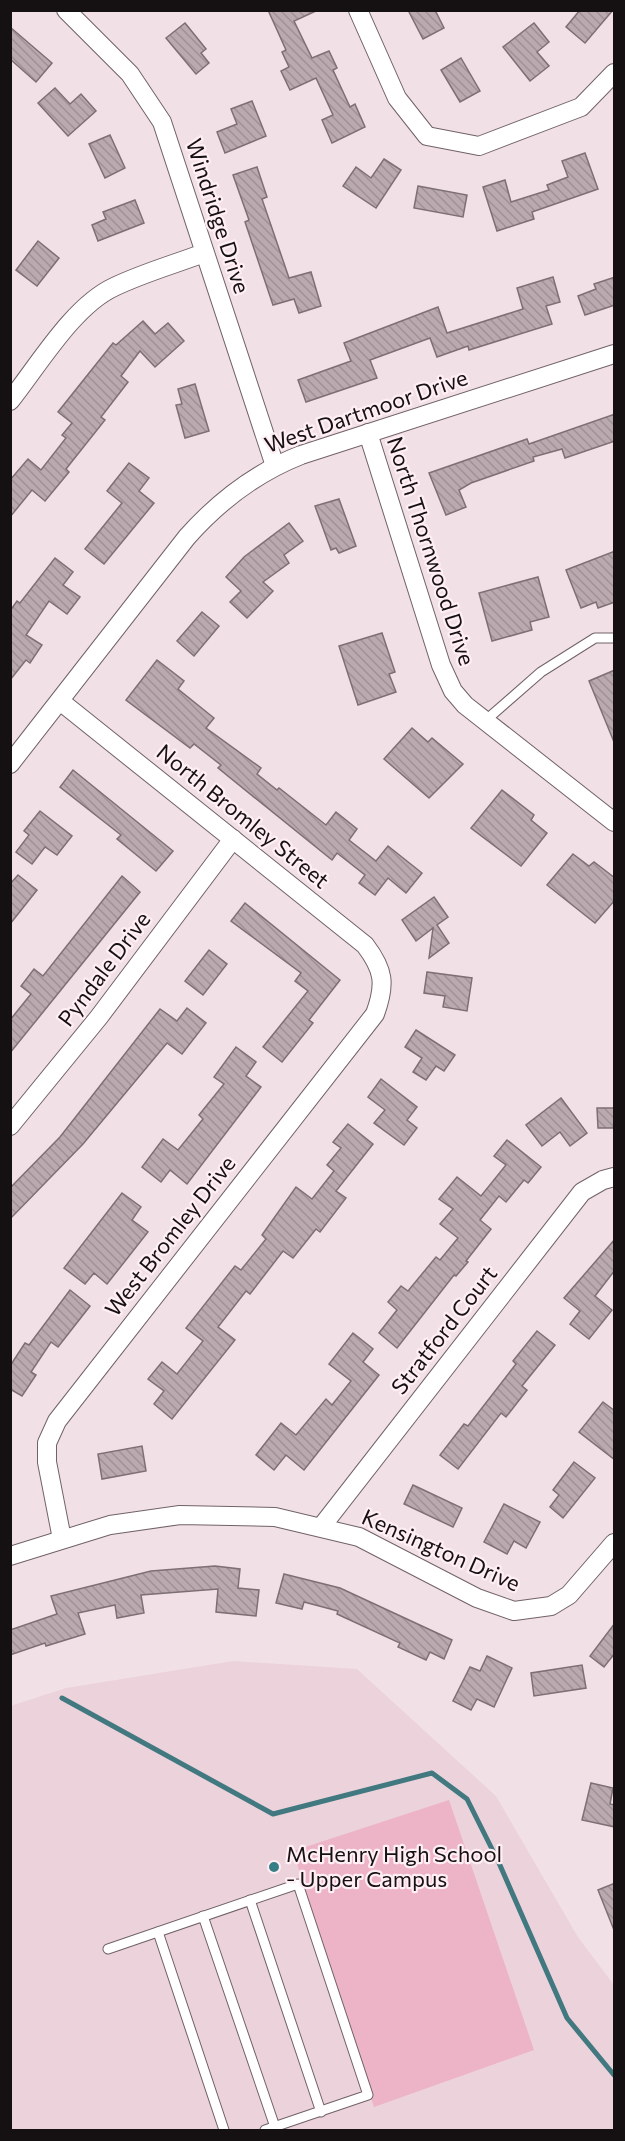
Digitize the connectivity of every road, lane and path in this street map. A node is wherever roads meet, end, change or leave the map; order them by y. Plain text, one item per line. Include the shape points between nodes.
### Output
1 (66, 10) edge
2 (358, 10) edge
3 (615, 73) edge
4 (204, 253) junction
5 (615, 354) edge
6 (10, 402) edge
7 (368, 433) junction
8 (275, 466) junction
9 (615, 638) edge
10 (60, 701) junction
11 (485, 721) junction
12 (10, 764) edge
13 (615, 822) edge
14 (233, 839) junction
15 (382, 980) joint
16 (10, 1125) edge
17 (615, 1177) edge
18 (322, 1526) junction
19 (62, 1539) junction
20 (615, 1543) edge
21 (10, 1556) edge
22 (250, 1900) junction
23 (203, 1916) junction
24 (158, 1932) junction
25 (108, 1949) dead end
26 (321, 2112) junction
27 (275, 2127) junction
28 (224, 2130) edge
29 (265, 2130) edge

1 - 4 street, Windridge Drive via 130,74 162,122
2 - 3 street via 397,98 426,136 479,146 581,107
4 - 6 street via 113,287 93,300
4 - 8 street, Windridge Drive
5 - 7 street, West Dartmoor Drive
7 - 8 street, West Dartmoor Drive
7 - 11 street, North Thornwood Drive via 441,665 453,691
8 - 10 street, West Dartmoor Drive via 237,490 200,524
9 - 11 lane via 595,638 541,672
10 - 12 street, West Dartmoor Drive
10 - 14 street, North Bromley Street
11 - 13 street, North Thornwood Drive
14 - 15 street, North Bromley Street via 365,945 378,962
14 - 16 street, Pyndale Drive via 99,1017
15 - 19 street, West Bromley Drive via 375,1014 57,1421 47,1443 47,1462
17 - 18 street, Stratford Court via 603,1180 576,1198
18 - 19 street, Kensington Drive via 275,1517 180,1515 110,1525
18 - 20 street, Kensington Drive via 359,1537 477,1598 514,1611 551,1606 569,1595
19 - 21 street, Kensington Drive
22 - 23 lane
22 - 26 lane
22 - 26 lane via 297,1884 305,1906 368,2095
23 - 24 lane
23 - 27 lane
24 - 25 lane
24 - 28 lane
26 - 27 lane
27 - 29 lane

